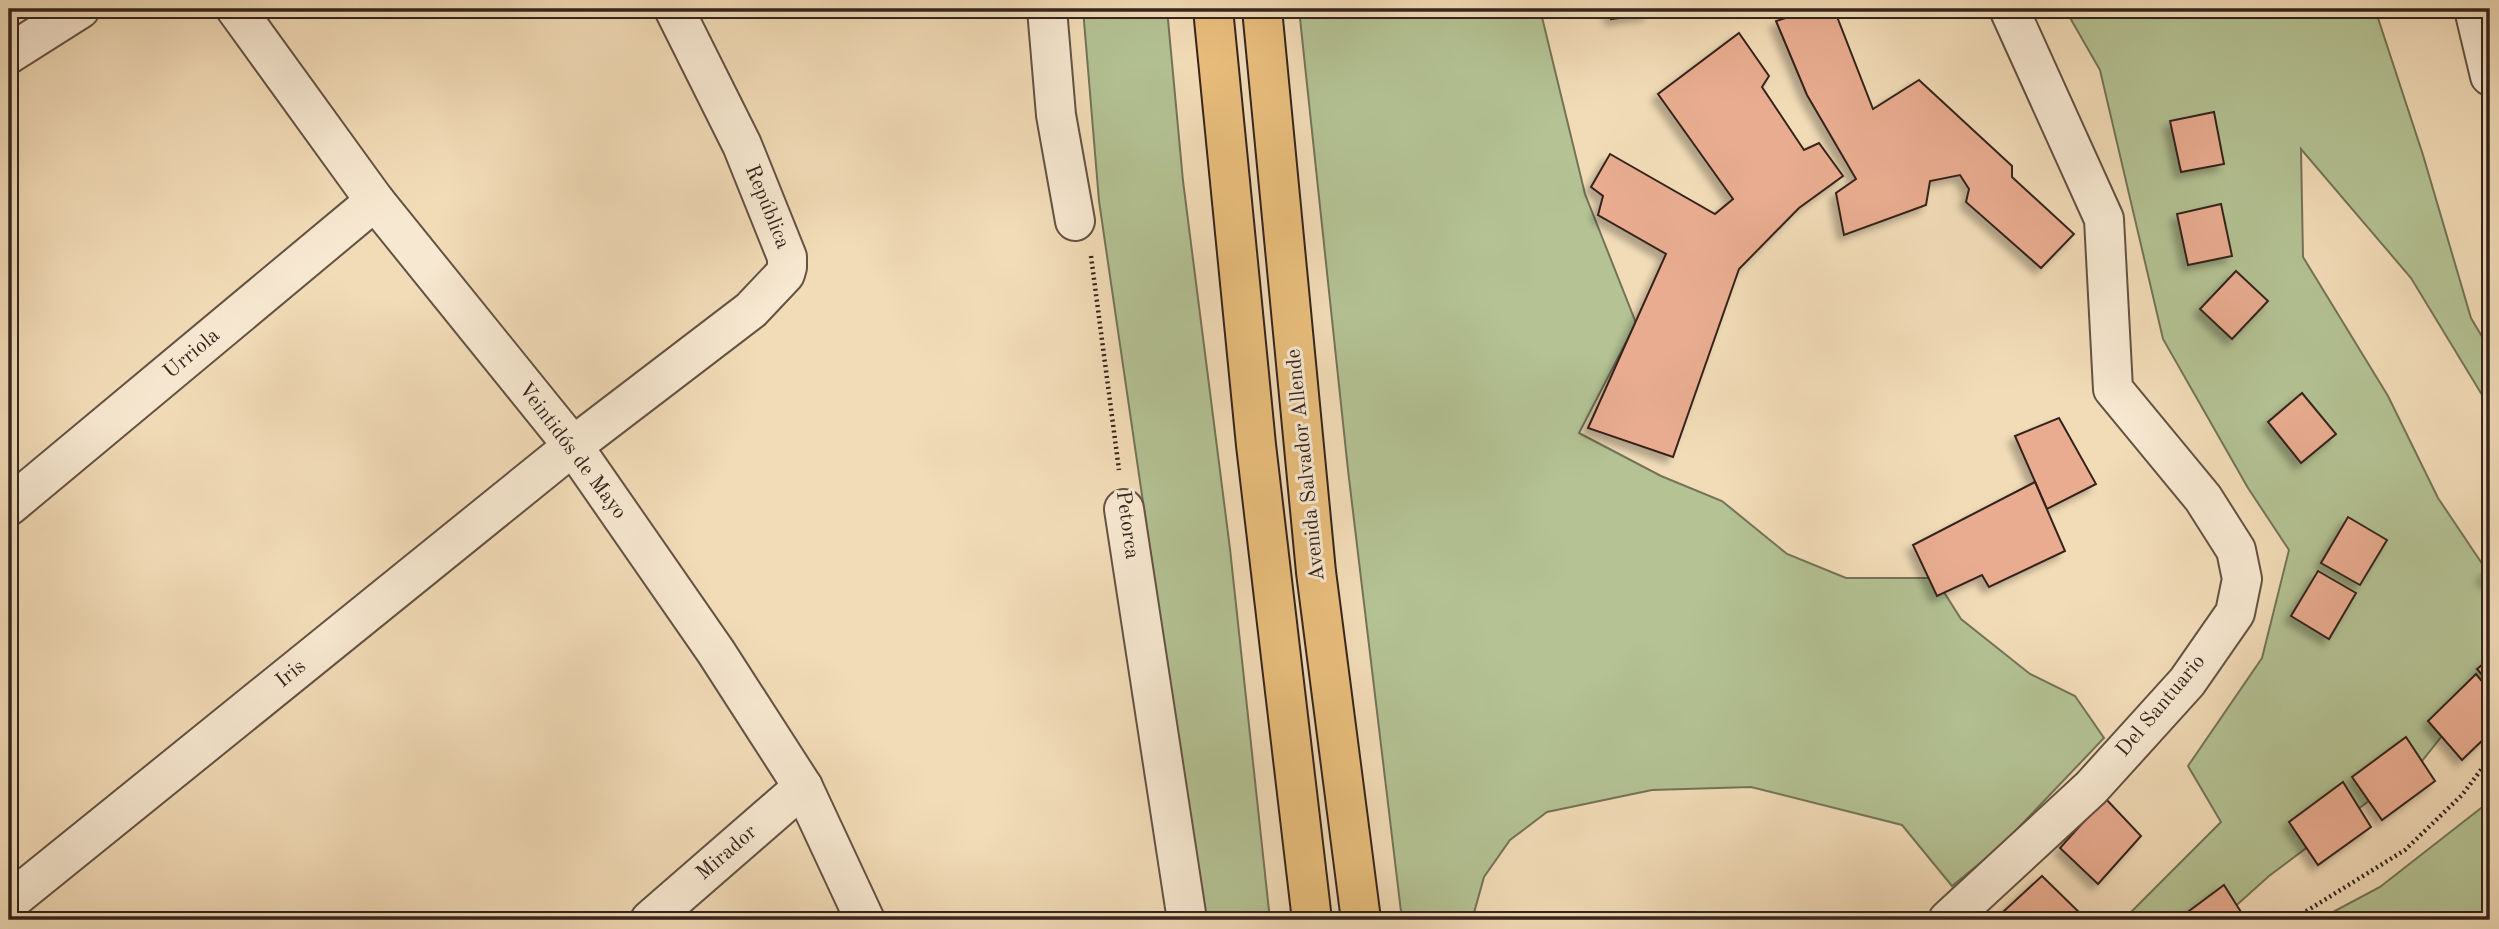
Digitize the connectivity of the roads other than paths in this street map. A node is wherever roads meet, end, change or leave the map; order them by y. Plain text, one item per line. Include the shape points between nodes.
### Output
1 (80, 9) edge
2 (236, 9) edge
3 (674, 9) edge
4 (1048, 9) edge
5 (1213, 9) edge
6 (1262, 9) edge
7 (2009, 9) edge
8 (2474, 9) edge
9 (9, 54) edge
10 (2490, 76) edge
11 (376, 201) junction
12 (1083, 235) road end
13 (573, 446) junction
14 (9, 506) edge
15 (1124, 509) road end
16 (803, 787) junction
17 (9, 902) edge
18 (650, 920) edge
19 (866, 920) edge
20 (1187, 920) edge
21 (1312, 920) edge
22 (1361, 920) edge
23 (1948, 920) edge

1 - 9 street
2 - 11 street, Veintidós de Mayo
3 - 13 street, República via 742,145 787,267 751,310
4 - 12 street via 1056,115
5 - 21 highway via 1256,445
6 - 22 highway, Avenida Salvador Allende via 1316,572
7 - 23 street, Del Santuario via 2104,219 2113,389 2203,498 2236,550 2242,579 2235,613 2187,682 2091,788
8 - 10 street
11 - 13 street, Veintidós de Mayo
11 - 14 street, Urriola
13 - 16 street, Veintidós de Mayo
13 - 17 street, Iris
15 - 20 street, Petorca
16 - 18 street, Mirador
16 - 19 street, Veintidós de Mayo

